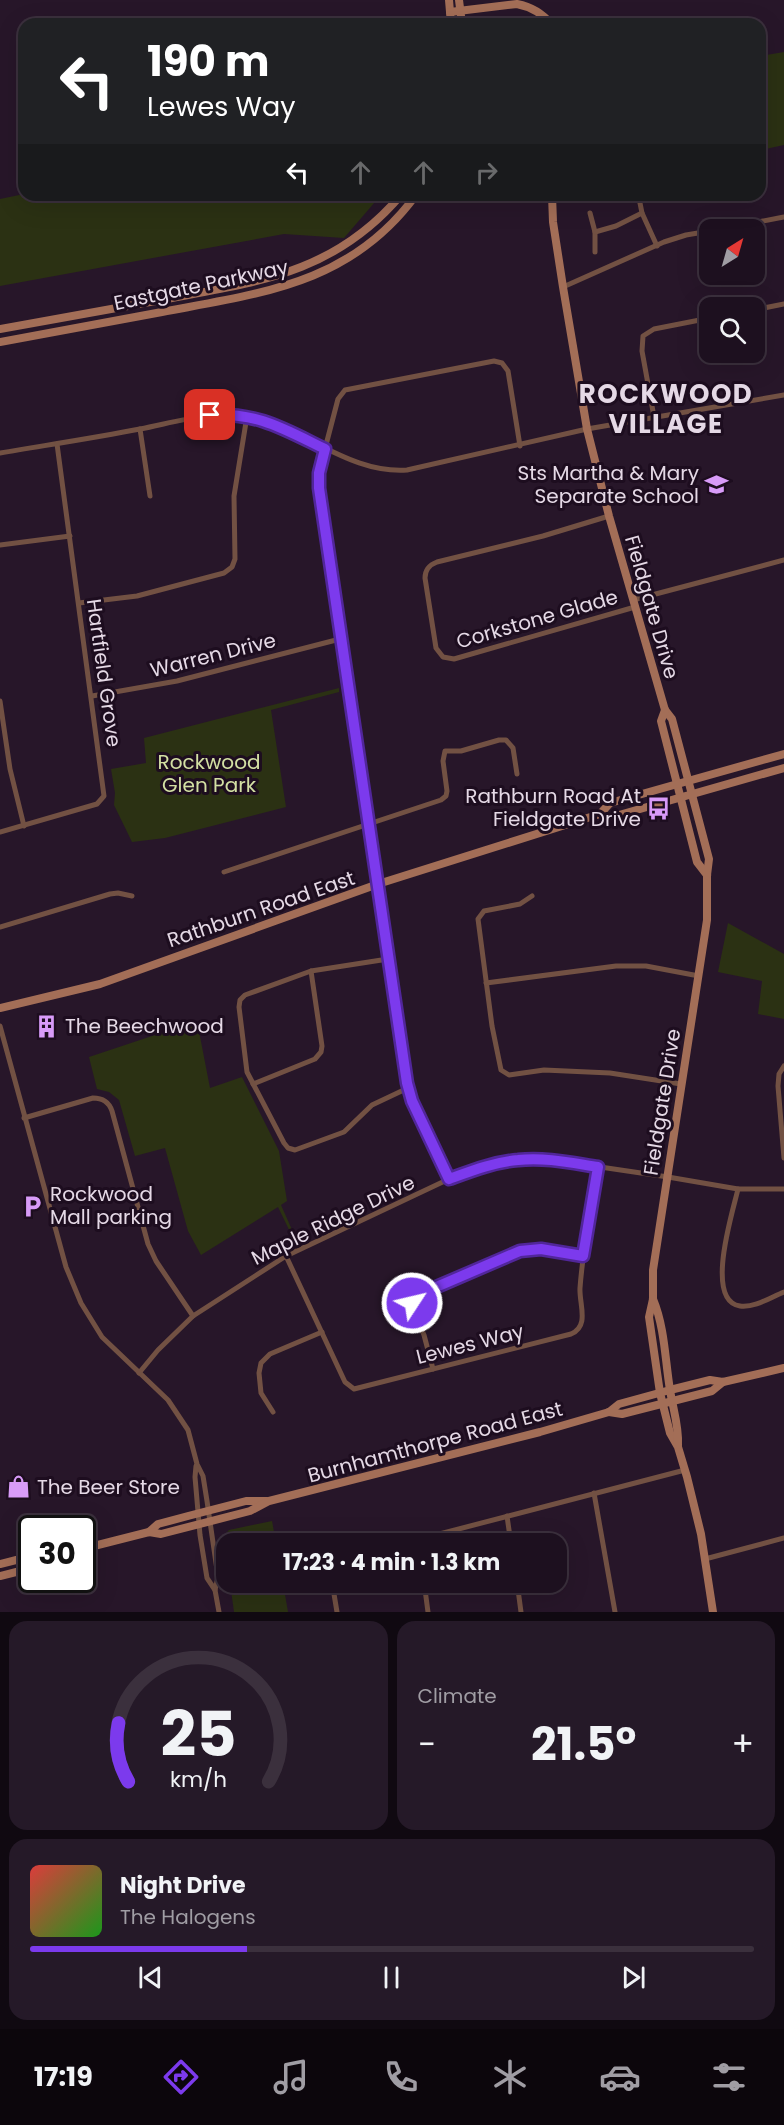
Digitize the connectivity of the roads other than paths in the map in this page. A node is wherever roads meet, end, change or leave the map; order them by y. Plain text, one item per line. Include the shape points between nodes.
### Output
1 (449, 0) edge
2 (459, 0) edge
3 (461, 11) junction
4 (450, 12) junction
5 (450, 18) edge
6 (462, 18) edge
7 (545, 18) edge
8 (396, 201) edge
9 (411, 201) edge
10 (552, 201) edge
11 (640, 201) edge
12 (590, 213) dead end
13 (642, 213) junction
14 (784, 217) edge
15 (765, 221) edge
16 (595, 232) junction
17 (699, 233) edge
18 (657, 246) junction
19 (595, 252) dead end
20 (563, 287) junction
21 (784, 304) edge
22 (765, 308) edge
23 (699, 320) edge
24 (0, 329) edge
25 (0, 342) edge
26 (784, 395) edge
27 (247, 416) junction
28 (654, 417) junction
29 (140, 429) junction
30 (587, 429) junction
31 (57, 444) junction
32 (520, 446) junction
33 (325, 449) junction
34 (0, 453) edge
35 (150, 496) dead end
36 (609, 516) junction
37 (70, 536) junction
38 (0, 545) edge
39 (784, 560) edge
40 (79, 603) junction
41 (634, 604) junction
42 (340, 639) junction
43 (92, 696) junction
44 (0, 701) edge
45 (665, 710) junction
46 (784, 754) edge
47 (784, 768) edge
48 (517, 774) dead end
49 (688, 781) junction
50 (677, 784) junction
51 (692, 795) junction
52 (681, 798) junction
53 (600, 814) junction
54 (370, 824) junction
55 (24, 826) junction
56 (0, 832) edge
57 (224, 872) dead end
58 (707, 875) junction
59 (378, 884) junction
60 (132, 896) dead end
61 (532, 896) dead end
62 (0, 927) edge
63 (388, 959) junction
64 (311, 971) junction
65 (699, 976) junction
66 (486, 983) junction
67 (0, 1008) edge
68 (0, 1026) edge
69 (784, 1066) edge
70 (253, 1084) junction
71 (681, 1084) junction
72 (408, 1088) junction
73 (24, 1118) junction
74 (784, 1158) edge
75 (598, 1167) junction
76 (668, 1177) junction
77 (449, 1179) junction
78 (738, 1189) junction
79 (784, 1189) edge
80 (286, 1256) junction
81 (583, 1256) junction
82 (784, 1292) edge
83 (652, 1299) junction
84 (193, 1316) junction
85 (322, 1332) junction
86 (784, 1368) edge
87 (433, 1369) junction
88 (139, 1372) junction
89 (723, 1382) junction
90 (670, 1390) junction
91 (660, 1393) junction
92 (672, 1401) junction
93 (662, 1404) junction
94 (273, 1412) dead end
95 (609, 1412) junction
96 (678, 1447) junction
97 (197, 1464) junction
98 (686, 1470) junction
99 (594, 1493) junction
100 (269, 1501) junction
101 (209, 1511) junction
102 (198, 1513) junction
103 (507, 1516) junction
104 (210, 1522) junction
105 (199, 1525) junction
106 (149, 1532) junction
107 (446, 1533) edge
108 (509, 1533) edge
109 (784, 1538) edge
110 (96, 1545) edge
111 (705, 1559) junction
112 (18, 1560) edge
113 (0, 1564) edge
114 (18, 1572) edge
115 (0, 1576) edge
116 (215, 1590) junction
117 (334, 1593) edge
118 (426, 1593) edge
119 (518, 1593) edge
120 (219, 1612) edge
121 (337, 1612) edge
122 (429, 1612) edge
123 (521, 1612) edge
124 (615, 1612) edge
125 (713, 1612) edge

1 - 4 street
2 - 3 street
3 - 4 street
3 - 6 street
3 - 7 street via 518,4
4 - 5 street
8 - 24 street, Eastgate Parkway via 350,243 278,277
9 - 25 street, Eastgate Parkway via 392,224 356,254 292,285
10 - 20 street, Fieldgate Drive
11 - 13 street
12 - 16 street
13 - 16 street
13 - 18 street
14 - 15 street
16 - 19 street
17 - 18 street
18 - 20 street
20 - 30 street, Fieldgate Drive
21 - 22 street
23 - 28 street via 654,329 643,336 642,351
26 - 28 street
27 - 29 street via 210,415
27 - 33 street via 274,423
27 - 40 street via 235,485 235,559 231,568 136,596
28 - 30 street
29 - 31 street
29 - 35 street
30 - 32 street
30 - 36 street, Fieldgate Drive
31 - 34 street
31 - 37 street, Hartfield Grove
32 - 33 street via 400,471 370,467
32 - 33 street via 508,371 494,361 347,388 338,399
33 - 42 street via 319,488
36 - 41 street, Fieldgate Drive
36 - 41 street, Corkstone Glade via 430,565 425,578 436,648 443,657 454,659
37 - 38 street
37 - 40 street, Hartfield Grove
39 - 41 street
40 - 43 street, Hartfield Grove
41 - 45 street, Fieldgate Drive
42 - 43 street, Warren Drive via 177,681
42 - 54 street
43 - 55 street, Hartfield Grove via 104,798 97,804
44 - 55 street via 10,769
45 - 49 street, Fieldgate Drive via 672,719
45 - 50 street, Fieldgate Drive via 662,721
46 - 49 street, Rathburn Road East
47 - 51 street, Rathburn Road East
48 - 54 street via 513,748 506,740 445,751 445,797
49 - 50 street, Rathburn Road East
49 - 51 street, Fieldgate Drive
50 - 52 street, Fieldgate Drive
50 - 53 street, Rathburn Road East via 610,803
51 - 52 street, Rathburn Road East
51 - 58 street, Fieldgate Drive via 709,860
52 - 53 street, Rathburn Road East via 612,817
52 - 58 street, Fieldgate Drive via 697,862
53 - 59 street, Rathburn Road East
54 - 57 street
54 - 59 street
55 - 56 street, Hartfield Grove
58 - 65 street, Fieldgate Drive via 707,920
59 - 63 street
59 - 67 street, Rathburn Road East via 100,984
60 - 62 street via 110,894
61 - 66 street via 480,915
63 - 64 street
63 - 72 street
64 - 70 street via 321,1053
64 - 70 street via 246,994 240,1000 246,1068
65 - 66 street via 631,965
65 - 71 street, Fieldgate Drive
66 - 71 street via 500,1066 506,1074 558,1070
68 - 73 street
69 - 74 street via 778,1086
70 - 72 street via 284,1143 295,1150 344,1132 377,1101
71 - 76 street, Fieldgate Drive
72 - 77 street
73 - 84 street via 93,1098 109,1104 148,1244
73 - 88 street via 72,1285 102,1337
75 - 76 street, Maple Ridge Drive
75 - 77 street, Maple Ridge Drive via 518,1160
75 - 81 street, Lewes Way
76 - 78 street, Maple Ridge Drive
76 - 83 street, Fieldgate Drive
77 - 80 street, Maple Ridge Drive
78 - 79 street, Maple Ridge Drive
78 - 82 street via 723,1254 725,1295 740,1306
80 - 84 street, Maple Ridge Drive
80 - 85 street, Lewes Way
81 - 87 street, Lewes Way via 582,1323 576,1332
81 - 87 street via 541,1249 520,1251 418,1295 413,1300 413,1310
83 - 90 street, Fieldgate Drive via 660,1316
83 - 91 street, Fieldgate Drive via 649,1317
84 - 88 street, Maple Ridge Drive
85 - 87 street, Lewes Way via 345,1382 352,1388
85 - 94 street via 262,1361 261,1393
86 - 89 street, Burnhamthorpe Road East
88 - 97 street via 181,1417
89 - 90 street, Burnhamthorpe Road East via 710,1380
89 - 92 street, Burnhamthorpe Road East via 712,1391
90 - 91 street, Burnhamthorpe Road East
90 - 92 street, Fieldgate Drive
91 - 93 street, Fieldgate Drive
91 - 95 street, Burnhamthorpe Road East via 619,1404
92 - 93 street, Burnhamthorpe Road East
92 - 96 street, Fieldgate Drive via 679,1431
93 - 95 street, Burnhamthorpe Road East via 622,1414
93 - 96 street, Fieldgate Drive
95 - 100 street, Burnhamthorpe Road East
96 - 98 street, Fieldgate Drive
97 - 101 street
97 - 102 street
98 - 99 street
98 - 111 street, Fieldgate Drive
99 - 103 street
99 - 124 street
100 - 101 street, Burnhamthorpe Road East via 246,1501
100 - 104 street, Burnhamthorpe Road East via 250,1511
101 - 102 street, Burnhamthorpe Road East
101 - 104 street
102 - 105 street
102 - 106 street, Burnhamthorpe Road East via 158,1524
103 - 107 street
103 - 108 street
104 - 105 street, Burnhamthorpe Road East
104 - 116 street via 218,1577
105 - 106 street, Burnhamthorpe Road East via 161,1534
105 - 116 street via 207,1578
106 - 110 street, Burnhamthorpe Road East
109 - 111 street
111 - 125 street, Fieldgate Drive
112 - 113 street
114 - 115 street
116 - 120 street
117 - 121 street
118 - 122 street
119 - 123 street

